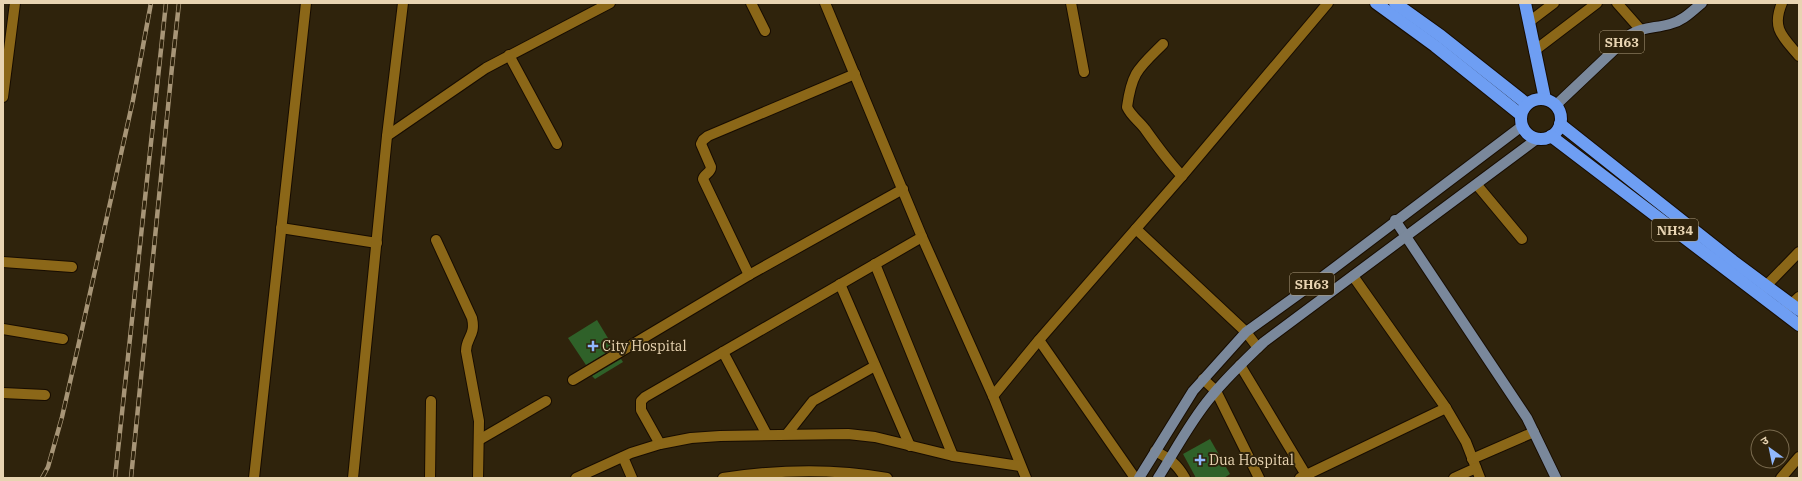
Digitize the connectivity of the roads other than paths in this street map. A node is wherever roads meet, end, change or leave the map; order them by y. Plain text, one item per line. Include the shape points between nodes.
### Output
1 (15, 3) edge
2 (306, 3) edge
3 (404, 3) edge
4 (610, 3) edge
5 (751, 3) edge
6 (825, 3) edge
7 (1071, 3) edge
8 (1328, 3) edge
9 (1376, 3) edge
10 (1395, 3) edge
11 (1525, 3) edge
12 (1554, 3) edge
13 (1597, 3) edge
14 (1617, 3) edge
15 (1702, 3) edge
16 (1782, 3) edge
17 (1529, 22) junction
18 (1640, 29) junction
19 (765, 31) dead end
20 (1163, 44) dead end
21 (1534, 51) junction
22 (509, 55) junction
23 (1799, 56) edge
24 (1084, 72) dead end
25 (855, 74) junction
26 (3, 97) edge
27 (1545, 99) junction
28 (1556, 105) junction
29 (1523, 115) junction
30 (1560, 124) junction
31 (387, 136) junction
32 (1551, 136) junction
33 (1538, 138) junction
34 (557, 144) dead end
35 (1182, 176) junction
36 (1476, 185) junction
37 (904, 189) junction
38 (1396, 220) junction
39 (281, 228) junction
40 (1136, 229) junction
41 (922, 237) junction
42 (1406, 237) junction
43 (1522, 239) dead end
44 (436, 240) dead end
45 (1698, 240) junction
46 (377, 243) junction
47 (1799, 252) edge
48 (3, 262) edge
49 (875, 264) junction
50 (72, 267) dead end
51 (749, 275) junction
52 (1353, 276) junction
53 (1317, 280) junction
54 (840, 284) junction
55 (1762, 289) junction
56 (1328, 295) junction
57 (1793, 306) edge
58 (1799, 324) edge
59 (3, 329) edge
60 (1246, 332) junction
61 (63, 339) dead end
62 (1039, 340) junction
63 (1258, 348) junction
64 (723, 352) junction
65 (1240, 365) junction
66 (875, 366) junction
67 (1203, 379) junction
68 (573, 380) dead end
69 (1216, 391) junction
70 (3, 393) edge
71 (45, 395) dead end
72 (993, 396) junction
73 (431, 401) dead end
74 (546, 401) dead end
75 (1446, 408) junction
76 (1534, 432) junction
77 (787, 434) junction
78 (767, 435) junction
79 (479, 440) junction
80 (660, 444) junction
81 (910, 446) junction
82 (1155, 452) junction
83 (953, 456) junction
84 (623, 457) junction
85 (1799, 457) edge
86 (1170, 459) junction
87 (1474, 463) junction
88 (1020, 466) junction
89 (1303, 477) edge
90 (254, 478) edge
91 (353, 478) edge
92 (430, 478) edge
93 (478, 478) edge
94 (576, 478) edge
95 (632, 478) edge
96 (722, 478) edge
97 (887, 478) edge
98 (1026, 478) edge
99 (1134, 478) edge
100 (1139, 478) edge
101 (1158, 478) edge
102 (1185, 478) edge
103 (1259, 478) edge
104 (1454, 478) edge
105 (1480, 478) edge
106 (1556, 478) edge
107 (1781, 478) edge

1 - 26 street
2 - 39 street
3 - 31 street
4 - 22 street
5 - 19 street
6 - 25 street
7 - 24 street
8 - 35 street
9 - 29 highway
10 - 29 highway via 1441,36
11 - 17 highway
12 - 17 street
13 - 21 street
14 - 18 street
15 - 18 main road, SH63 via 1685,18 1671,24
16 - 23 street via 1777,15 1778,25 1782,35
17 - 21 highway
18 - 28 main road, SH63
20 - 35 street via 1136,71 1127,107 1163,156
21 - 27 highway
22 - 31 street
22 - 34 street
25 - 37 street
25 - 51 street via 703,140 701,144 711,167 703,179
27 - 28 highway
27 - 29 highway via 1538,99
28 - 30 highway via 1561,117
29 - 33 highway via 1528,134
29 - 38 main road, SH63
30 - 32 highway
30 - 45 highway, NH34
31 - 46 street
32 - 33 highway
32 - 45 highway, NH34
33 - 36 main road, SH63
35 - 40 street
36 - 42 main road, SH63
36 - 43 street
37 - 41 street
37 - 51 street
38 - 42 main road
38 - 53 main road, SH63
39 - 46 street
39 - 90 street
40 - 60 street
40 - 62 street
41 - 49 street
41 - 72 street
42 - 52 main road, SH63
42 - 76 main road
44 - 79 street via 474,327 466,351 479,421
45 - 55 highway, NH34
46 - 91 street
47 - 55 street
48 - 50 street
49 - 54 street
49 - 83 street
51 - 68 street
52 - 56 main road, SH63
52 - 75 street
53 - 56 main road
53 - 60 main road, SH63
54 - 64 street
54 - 66 street
55 - 57 highway, NH34
56 - 63 main road, SH63
57 - 58 highway, NH34
59 - 61 street
60 - 63 street
60 - 67 main road, SH63
62 - 72 street
62 - 99 street
63 - 65 main road, SH63
64 - 78 street
64 - 80 street via 641,401 641,410
65 - 69 main road, SH63
65 - 89 street
66 - 77 street via 813,401
66 - 81 street
67 - 69 street
67 - 82 main road, SH63
69 - 86 main road, SH63 via 1189,427
69 - 103 street
70 - 71 street
72 - 88 street
73 - 92 street
74 - 79 street
75 - 87 street via 1466,442
75 - 89 street
76 - 87 street
76 - 106 main road
77 - 78 street
77 - 81 street via 848,434 875,437
78 - 80 street via 691,438
79 - 93 street
80 - 84 street
81 - 83 street
82 - 86 street
82 - 100 main road, SH63
83 - 88 street
84 - 94 street
84 - 95 street
85 - 107 street
86 - 101 main road, SH63
86 - 102 street
87 - 104 street
87 - 105 street
88 - 98 street
96 - 97 street via 758,473 850,472

